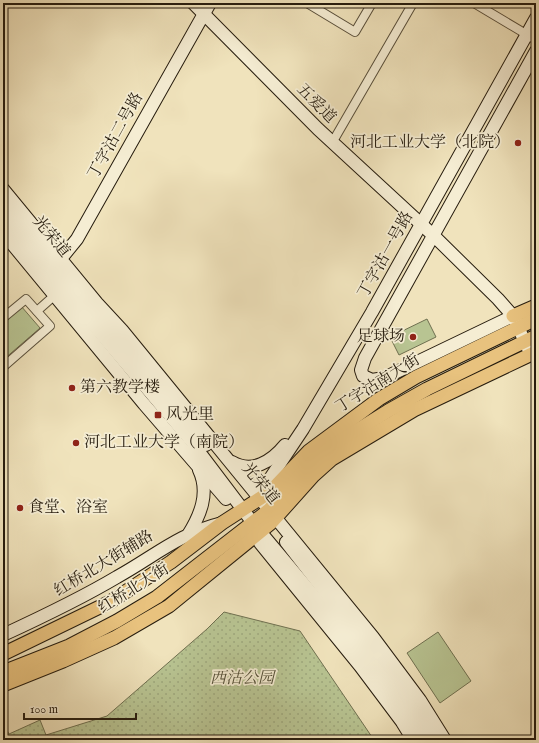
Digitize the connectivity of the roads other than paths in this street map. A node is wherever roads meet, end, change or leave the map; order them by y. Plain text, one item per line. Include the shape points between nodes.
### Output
1 (193, 3) edge
2 (210, 3) edge
3 (307, 3) edge
4 (372, 3) edge
5 (413, 3) edge
6 (474, 3) edge
7 (204, 14) junction
8 (536, 18) edge
9 (531, 37) edge
10 (536, 51) edge
11 (332, 143) junction
12 (3, 189) edge
13 (3, 204) edge
14 (3, 218) edge
15 (421, 224) junction
16 (3, 233) edge
17 (432, 239) junction
18 (49, 266) junction
19 (55, 295) junction
20 (536, 306) edge
21 (37, 311) junction
22 (3, 318) edge
23 (536, 319) edge
24 (513, 323) junction
25 (527, 340) edge
26 (534, 356) edge
27 (3, 367) edge
28 (312, 414) junction
29 (231, 462) junction
30 (196, 464) junction
31 (257, 498) junction
32 (240, 511) junction
33 (270, 516) junction
34 (222, 523) junction
35 (254, 529) junction
36 (189, 533) junction
37 (171, 562) junction
38 (3, 635) edge
39 (3, 654) edge
40 (3, 672) edge
41 (3, 685) edge
42 (413, 740) edge
43 (423, 740) edge
44 (433, 740) edge
45 (445, 740) edge

1 - 7 main road, 五爱道
2 - 7 main road, 丁字沽二号路
3 - 4 street via 355,32
5 - 11 street
6 - 9 street
7 - 11 main road, 五爱道
7 - 18 main road, 丁字沽二号路 via 77,239
8 - 9 main road, 丁字沽一号路
9 - 15 main road, 丁字沽一号路
10 - 17 main road, 丁字沽一号路
11 - 15 main road, 五爱道
12 - 18 main road
13 - 18 main road, 光荣道
14 - 18 main road, 光荣道
15 - 17 main road, 五爱道
15 - 28 main road, 丁字沽一号路
16 - 18 main road
17 - 24 main road, 五爱道 via 498,299
17 - 24 main road, 丁字沽一号路 via 365,358 361,370 363,376 372,380 384,378
18 - 19 main road
18 - 29 main road via 97,303
18 - 31 main road, 光荣道
18 - 32 main road, 光荣道 via 191,441
19 - 21 street
19 - 30 main road
20 - 24 main road
21 - 22 street via 26,299
21 - 27 street via 50,326
23 - 24 main road, 丁字沽南大街
24 - 25 main road, 五爱道
24 - 31 main road, 丁字沽南大街 via 379,399 309,451 276,487
25 - 26 main road, 五爱道
25 - 33 main road, 丁字沽南大街 via 427,389 349,435 306,468
26 - 33 main road via 421,406 355,444 332,459
28 - 29 main road via 280,451 267,461 246,468
28 - 31 main road, 丁字沽一号路
29 - 31 main road
30 - 32 main road
30 - 36 main road via 202,476 204,496 200,513
31 - 32 main road, 红桥北大街
31 - 33 main road
32 - 34 main road, 红桥北大街
32 - 35 main road
33 - 35 main road, 红桥北大街
33 - 44 main road, 光荣道 via 390,675
33 - 45 main road via 403,676
34 - 36 main road, 红桥北大街辅路
34 - 37 main road, 红桥北大街
35 - 40 main road, 红桥北大街 via 130,613 69,646
35 - 41 main road via 169,606 114,638
35 - 42 main road via 360,666
35 - 43 main road, 光荣道 via 379,675
36 - 37 main road
36 - 38 main road, 红桥北大街辅路 via 93,591
37 - 39 main road, 红桥北大街 via 110,602

